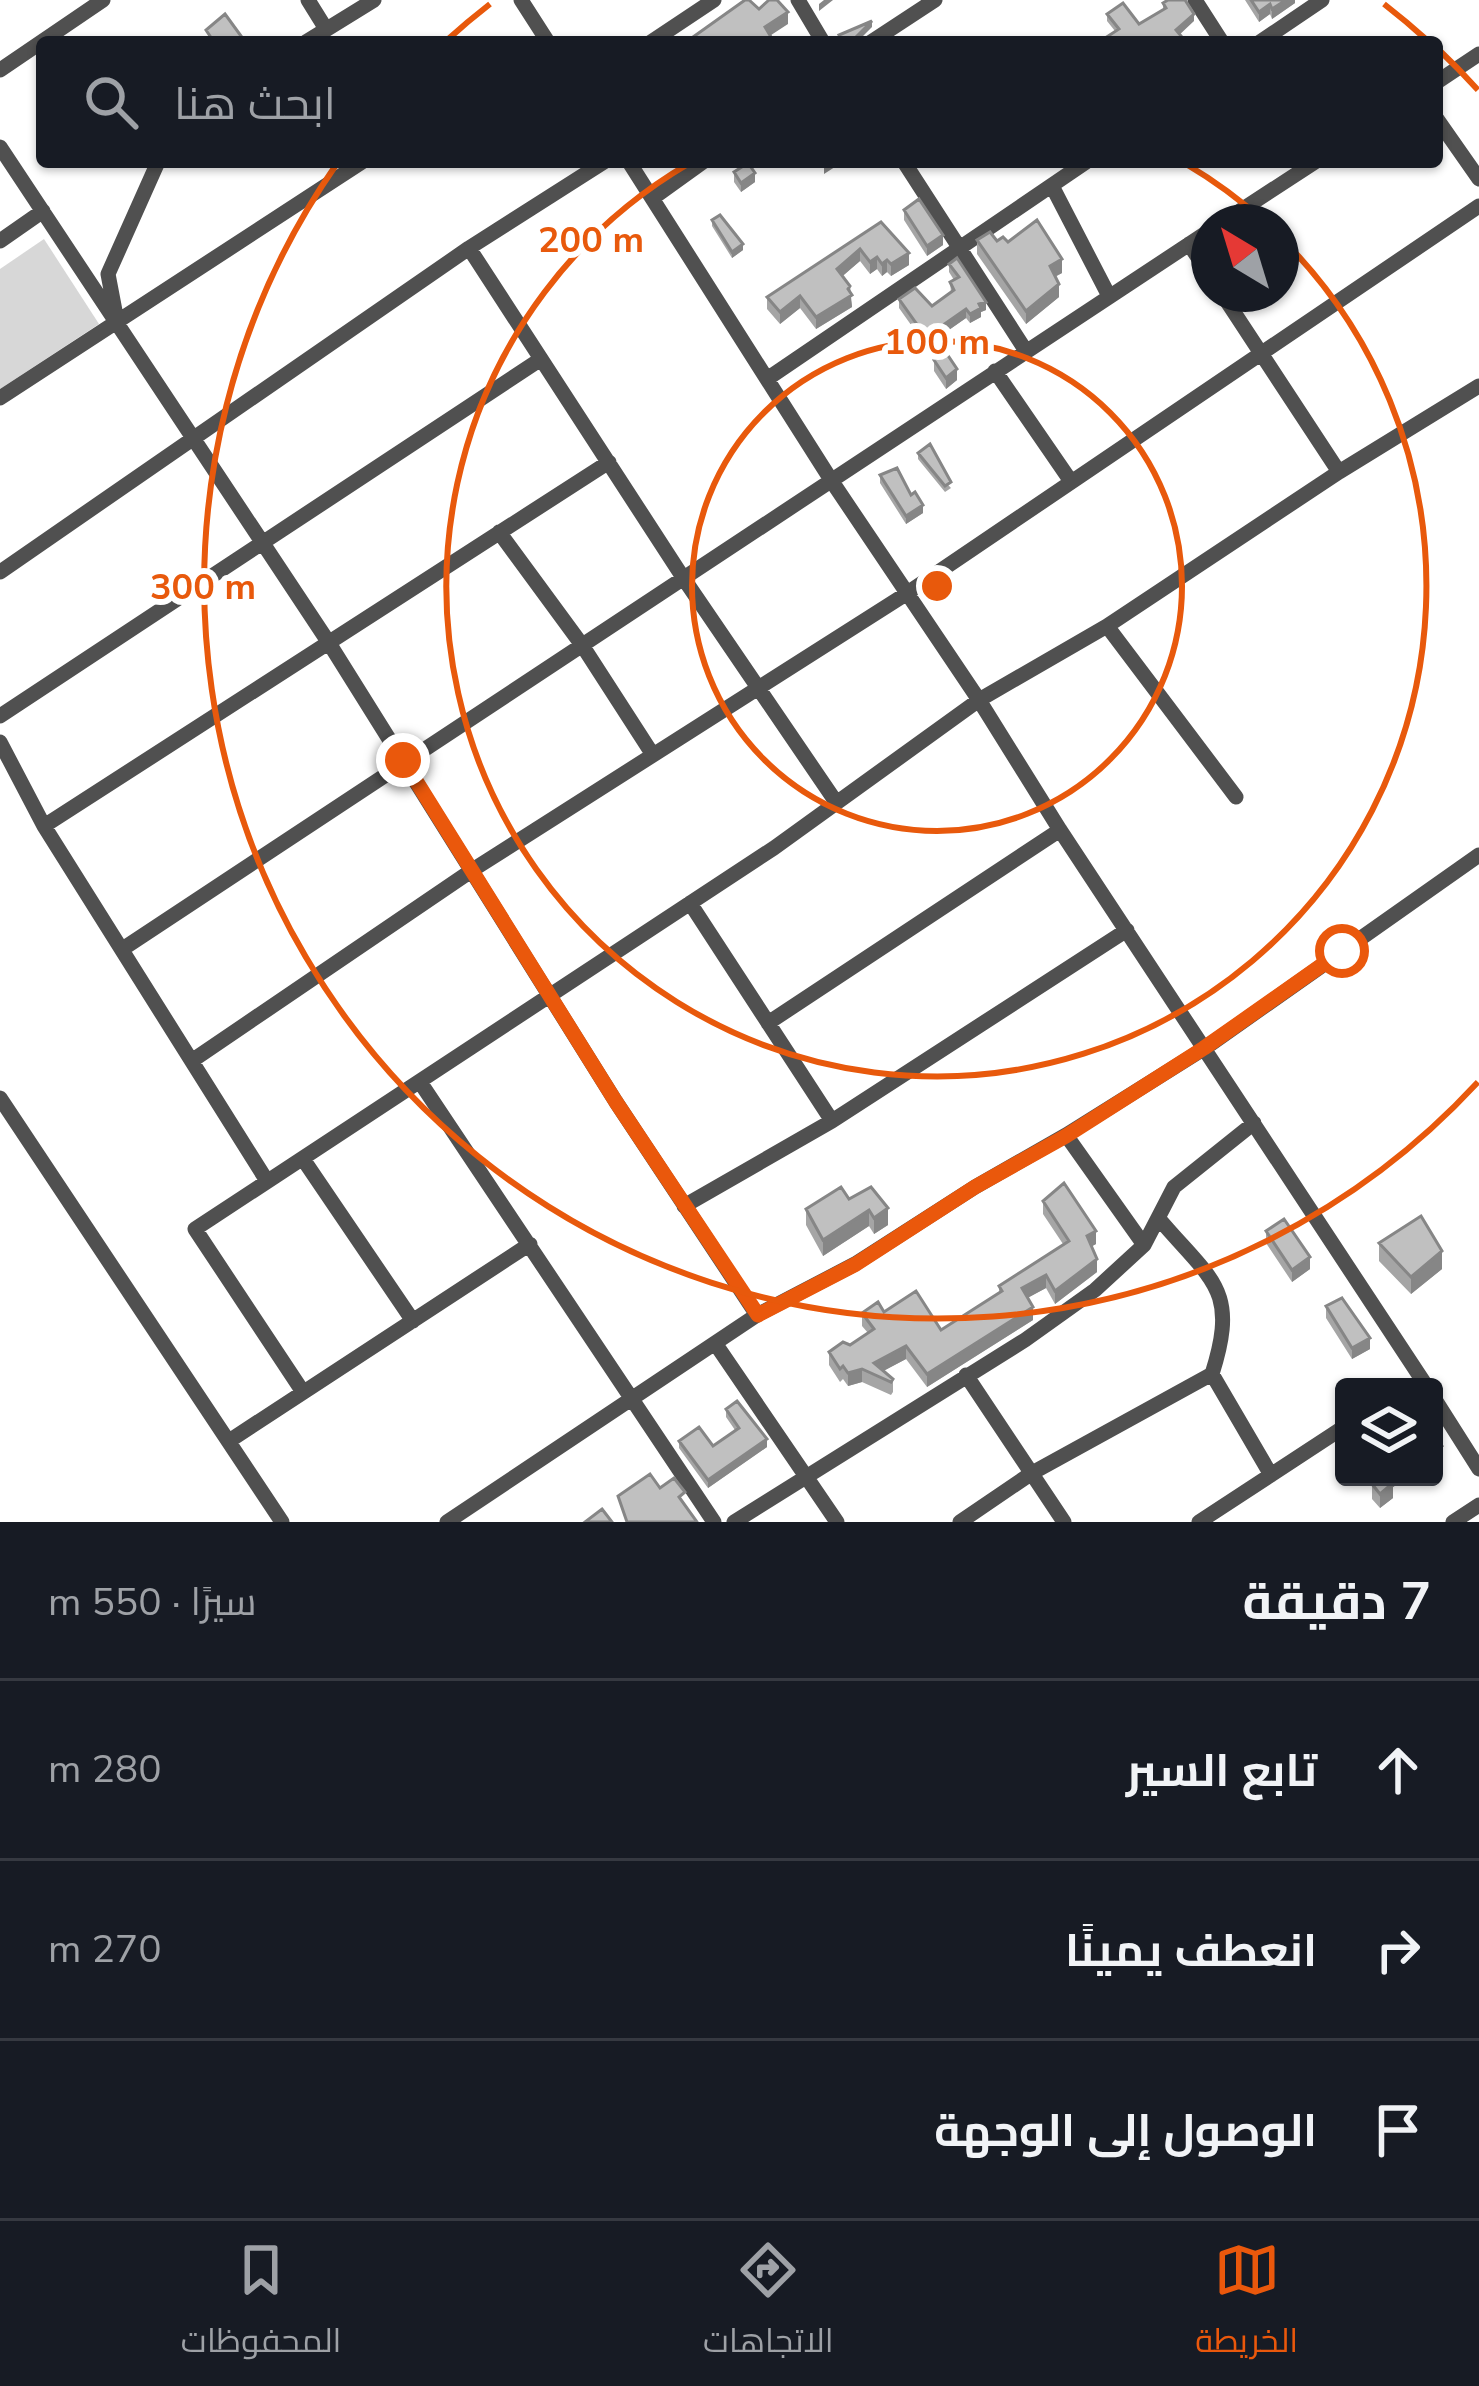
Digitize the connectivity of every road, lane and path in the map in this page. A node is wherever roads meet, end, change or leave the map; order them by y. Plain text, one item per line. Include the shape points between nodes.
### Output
1 (103, 0) edge
2 (308, 0) edge
3 (374, 0) edge
4 (521, 0) edge
5 (714, 0) edge
6 (798, 0) edge
7 (935, 0) edge
8 (1195, 0) edge
9 (1322, 0) edge
10 (326, 29) junction
11 (50, 36) edge
12 (315, 36) edge
13 (543, 36) edge
14 (660, 36) edge
15 (820, 36) edge
16 (880, 36) edge
17 (1218, 36) edge
18 (1269, 36) edge
19 (36, 46) edge
20 (1479, 54) edge
21 (0, 70) edge
22 (1443, 78) edge
23 (1443, 127) edge
24 (0, 147) edge
25 (155, 168) edge
26 (353, 168) edge
27 (595, 168) edge
28 (633, 168) edge
29 (695, 168) edge
30 (908, 168) edge
31 (1077, 168) edge
32 (1301, 168) edge
33 (1479, 178) edge
34 (1052, 185) junction
35 (653, 198) junction
36 (1249, 204) edge
37 (1479, 206) edge
38 (43, 211) junction
39 (0, 241) edge
40 (961, 244) junction
41 (1190, 244) edge
42 (469, 248) junction
43 (1109, 296) junction
44 (1234, 312) edge
45 (117, 322) junction
46 (1026, 351) junction
47 (1260, 352) junction
48 (541, 359) junction
49 (995, 371) junction
50 (767, 379) junction
51 (1479, 386) edge
52 (0, 398) edge
53 (194, 440) junction
54 (609, 462) junction
55 (1340, 472) junction
56 (1070, 479) junction
57 (832, 483) junction
58 (499, 532) junction
59 (263, 543) junction
60 (0, 572) edge
61 (684, 579) junction
62 (906, 594) junction
63 (1107, 626) junction
64 (329, 643) junction
65 (582, 645) junction
66 (757, 686) junction
67 (979, 700) junction
68 (0, 716) edge
69 (0, 742) edge
70 (653, 755) junction
71 (403, 760) junction
72 (1236, 797) dead end
73 (836, 802) junction
74 (44, 826) junction
75 (1060, 830) junction
76 (1479, 855) edge
77 (474, 869) junction
78 (690, 903) junction
79 (1127, 930) junction
80 (124, 948) junction
81 (551, 996) junction
82 (768, 1023) junction
83 (1204, 1048) junction
84 (194, 1060) junction
85 (420, 1082) junction
86 (0, 1098) edge
87 (832, 1121) junction
88 (1254, 1123) junction
89 (1066, 1136) junction
90 (303, 1159) junction
91 (267, 1181) junction
92 (684, 1206) junction
93 (1160, 1220) junction
94 (530, 1244) junction
95 (1144, 1245) junction
96 (758, 1315) junction
97 (412, 1322) junction
98 (717, 1346) junction
99 (1212, 1374) junction
100 (966, 1375) junction
101 (1421, 1378) edge
102 (303, 1393) junction
103 (632, 1397) junction
104 (1443, 1412) edge
105 (1335, 1433) edge
106 (230, 1441) junction
107 (1479, 1469) edge
108 (1032, 1473) junction
109 (1271, 1475) junction
110 (805, 1477) junction
111 (1479, 1505) edge
112 (283, 1522) edge
113 (447, 1522) edge
114 (714, 1522) edge
115 (734, 1522) edge
116 (837, 1522) edge
117 (960, 1522) edge
118 (1064, 1522) edge
119 (1199, 1522) edge
120 (1453, 1522) edge

1 - 11 street
2 - 10 street
3 - 10 street
4 - 13 street
5 - 14 street
6 - 15 street
7 - 16 street
8 - 17 street
9 - 18 street
10 - 12 street
19 - 21 street
20 - 22 street
23 - 33 street
24 - 38 street
25 - 45 street via 108,274
26 - 45 street
27 - 42 street
28 - 35 street
29 - 35 street
30 - 40 street
31 - 34 street
32 - 36 street
34 - 40 street
34 - 43 street
35 - 50 street
37 - 47 street
38 - 39 street
38 - 45 street
40 - 46 street
40 - 50 street
41 - 43 street
42 - 48 street
42 - 53 street
43 - 46 street
44 - 47 street
45 - 52 street
45 - 53 street
46 - 49 street
47 - 55 street
47 - 56 street
48 - 54 street
48 - 59 street
49 - 56 street
49 - 57 street
50 - 57 street
51 - 55 street
53 - 59 street
53 - 60 street
54 - 58 street
54 - 61 street
55 - 63 street
56 - 62 street
57 - 61 street
57 - 62 street
58 - 64 street
58 - 65 street
59 - 64 street
59 - 68 street
61 - 65 street
61 - 66 street
62 - 66 street
62 - 67 street
63 - 67 street
63 - 72 street
64 - 71 street
64 - 74 street
65 - 70 street
65 - 71 street
66 - 70 street
66 - 73 street
67 - 73 street
67 - 75 street
69 - 74 street
70 - 77 street
71 - 77 street
71 - 80 street
73 - 78 street
74 - 80 street
75 - 79 street
75 - 82 street
76 - 83 street
77 - 81 street
77 - 84 street
78 - 81 street
78 - 82 street
79 - 83 street
79 - 87 street
80 - 84 street
81 - 85 street
81 - 92 street
82 - 87 street
83 - 88 street
83 - 89 street
84 - 91 street
85 - 90 street
85 - 94 street
86 - 106 street
87 - 92 street
88 - 93 street via 1174,1187
88 - 101 street
89 - 95 street
89 - 96 street
90 - 91 street
90 - 97 street
91 - 102 street via 195,1229
92 - 96 street
93 - 95 street
93 - 99 street via 1215,1285 1226,1314
94 - 97 street
94 - 103 street
95 - 100 street via 1078,1302
96 - 98 street
97 - 102 street
98 - 103 street
98 - 110 street
99 - 108 street
99 - 109 street
100 - 108 street
100 - 110 street
102 - 106 street
103 - 113 street
103 - 114 street
104 - 107 street
105 - 109 street
106 - 112 street
108 - 117 street
108 - 118 street
109 - 119 street
110 - 115 street
110 - 116 street
111 - 120 street

